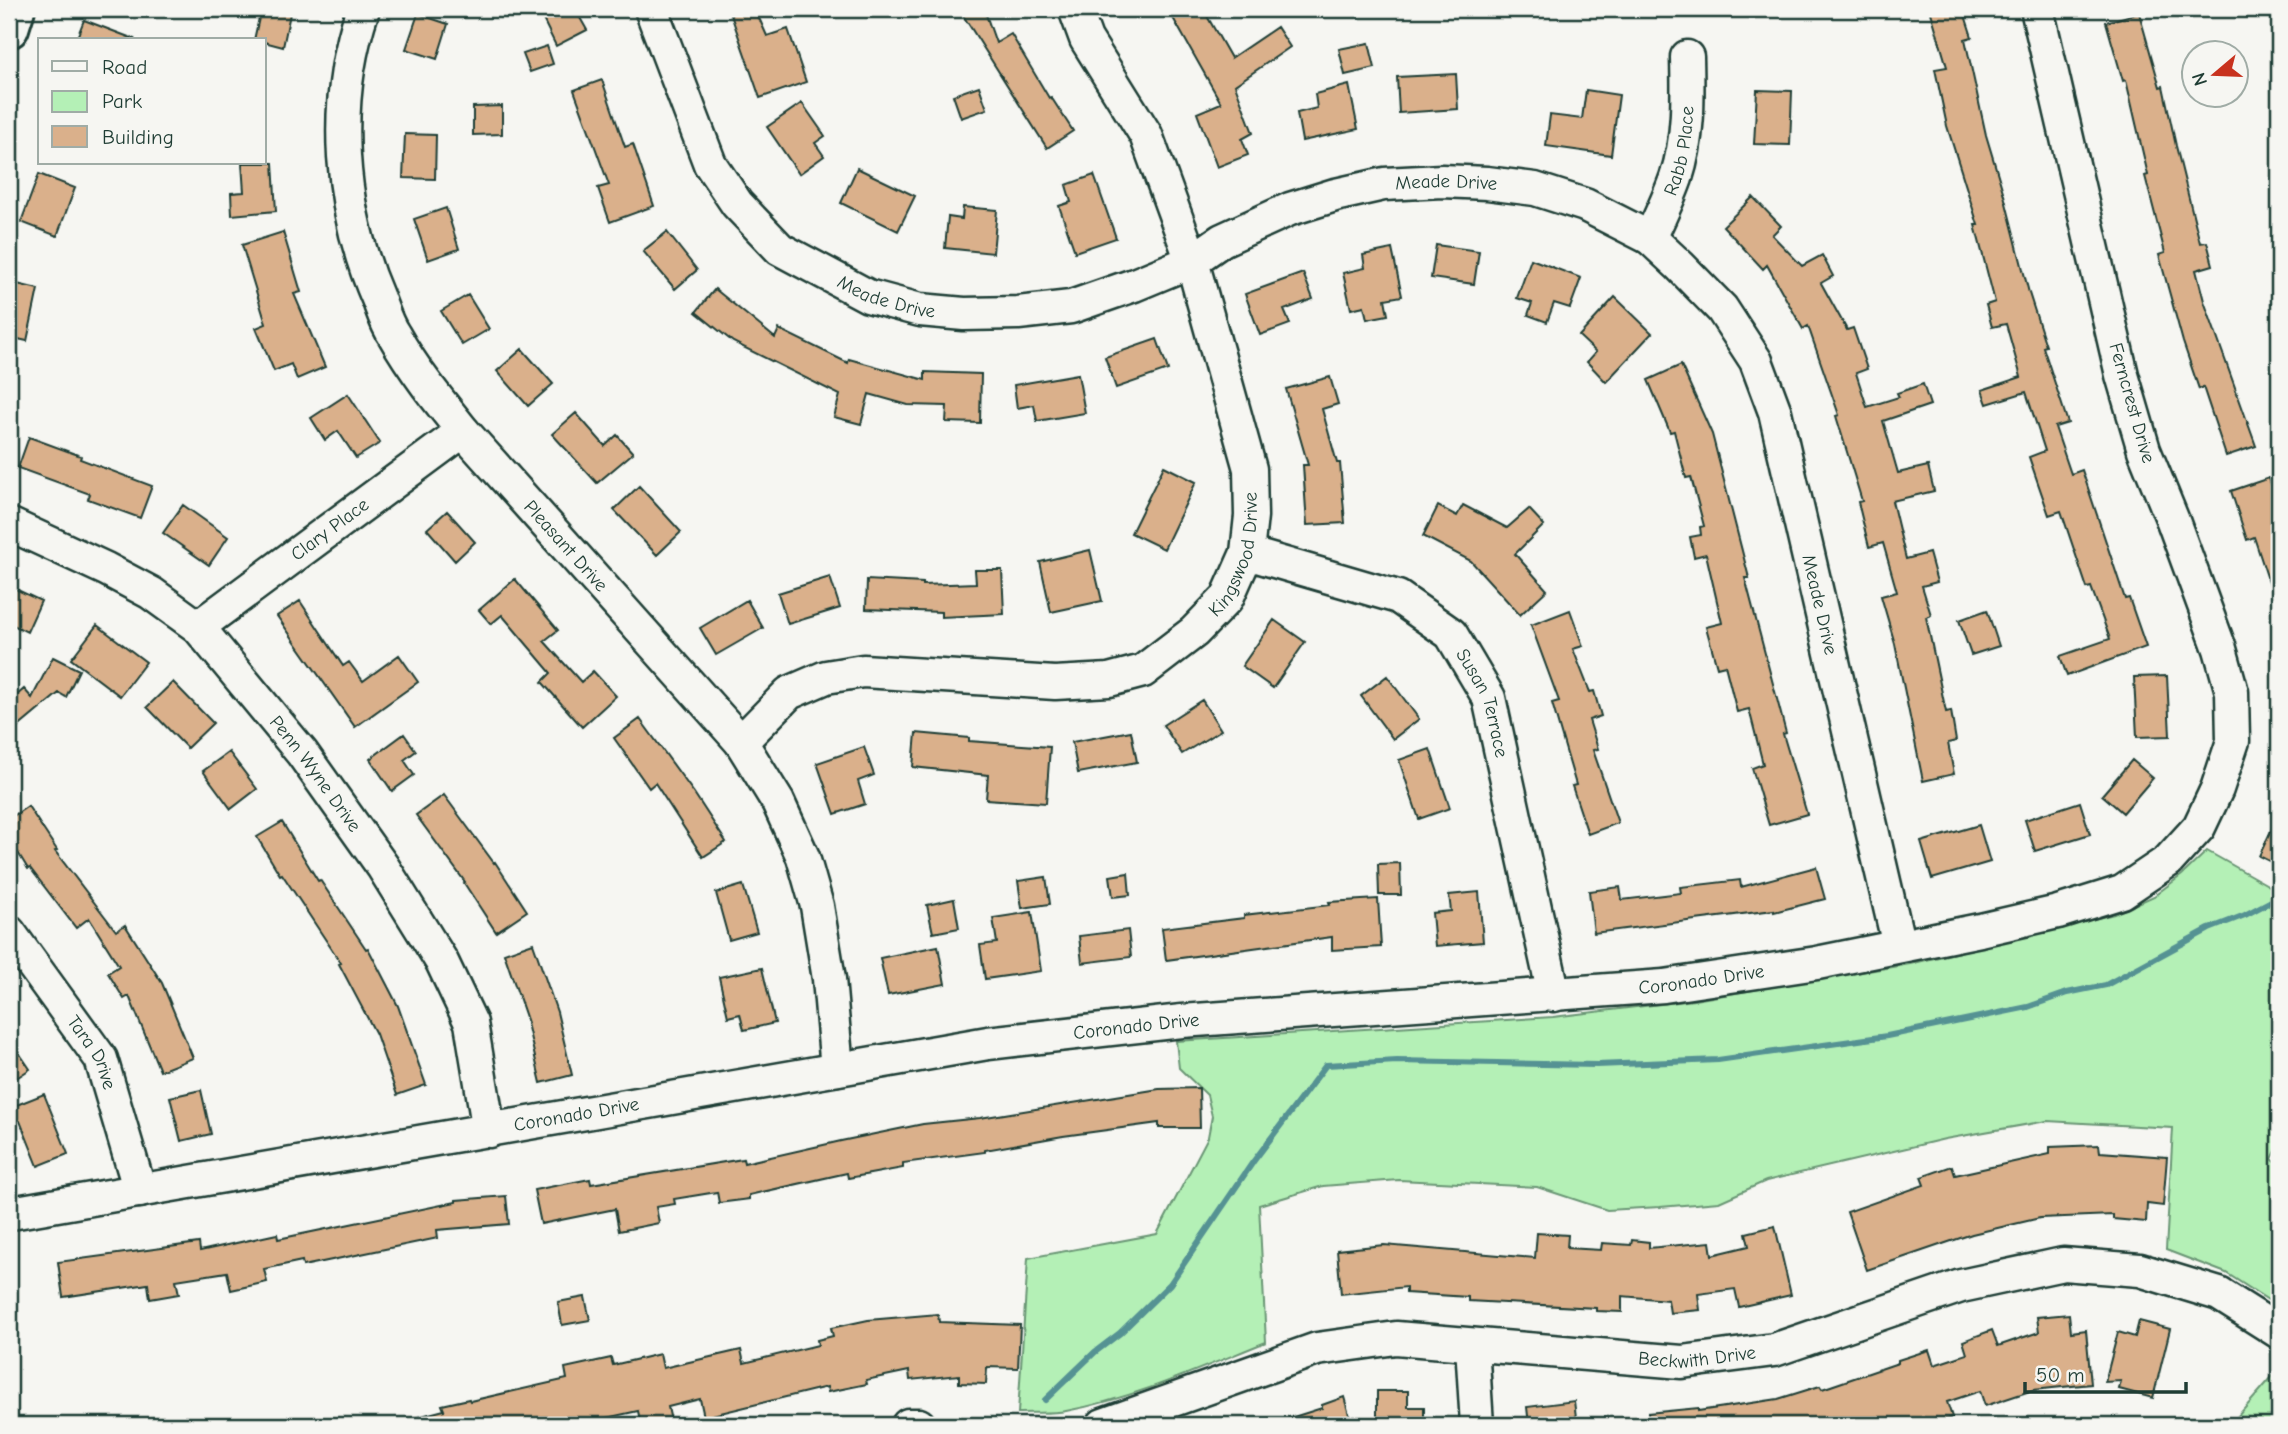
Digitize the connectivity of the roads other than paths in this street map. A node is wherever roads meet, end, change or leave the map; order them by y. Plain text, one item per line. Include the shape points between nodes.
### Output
1 (15, 9) edge
2 (363, 9) edge
3 (651, 9) edge
4 (1075, 9) edge
5 (2037, 9) edge
6 (9, 28) edge
7 (1688, 57) dead end
8 (1650, 239) junction
9 (1192, 261) junction
10 (463, 430) junction
11 (9, 524) edge
12 (1247, 553) junction
13 (198, 628) junction
14 (741, 742) junction
15 (2217, 789) joint
16 (9, 933) edge
17 (1899, 946) junction
18 (1554, 995) junction
19 (837, 1069) junction
20 (489, 1132) junction
21 (140, 1191) junction
22 (11, 1213) dead end
23 (2279, 1332) edge
24 (1472, 1345) junction
25 (908, 1425) edge
26 (919, 1425) edge
27 (1103, 1425) edge
28 (1477, 1425) edge

1 - 6 main road
2 - 10 street, Pleasant Drive via 346,87 343,150 352,223 368,277 393,334
3 - 9 street, Meade Drive via 709,164 737,204 780,249 868,296 920,310 964,314 1058,309
4 - 9 street, Kingswood Drive via 1086,38 1146,135
5 - 15 street, Ferncrest Drive via 2122,375 2144,450 2232,692 2233,741
7 - 8 street, Rabb Place via 1685,140 1677,176
8 - 9 street, Meade Drive via 1585,205 1535,189 1442,181 1384,184 1290,209 1222,240
8 - 17 street, Meade Drive via 1722,309 1756,361 1774,412
9 - 12 street, Kingswood Drive via 1250,469
10 - 13 street, Clary Place
10 - 14 street, Pleasant Drive
11 - 13 street, Penn Wyne Drive via 139,587
12 - 14 street, Kingswood Drive via 1227,598 1194,632 1143,671 1109,680 1055,683 863,671 826,677 789,693
12 - 18 street, Susan Terrace via 1398,597 1451,634 1489,698
13 - 20 street, Penn Wyne Drive via 302,753 383,867 442,962 471,1023
14 - 19 street, Pleasant Drive via 778,802 803,857 829,979
15 - 17 street, Coronado Drive via 2199,827 2168,861 2122,892 2045,915
16 - 21 street, Tara Drive via 101,1059
17 - 18 street, Coronado Drive via 1817,964 1677,984
18 - 19 street, Coronado Drive via 1182,1021 988,1044
19 - 20 street, Coronado Drive
20 - 21 street, Coronado Drive
21 - 22 street, Coronado Drive
23 - 24 street, Beckwith Drive via 2219,1294 2140,1270 2063,1264 1961,1286 1774,1350 1682,1362
24 - 27 street, Beckwith Drive via 1396,1338 1317,1349
24 - 28 street
25 - 26 street

